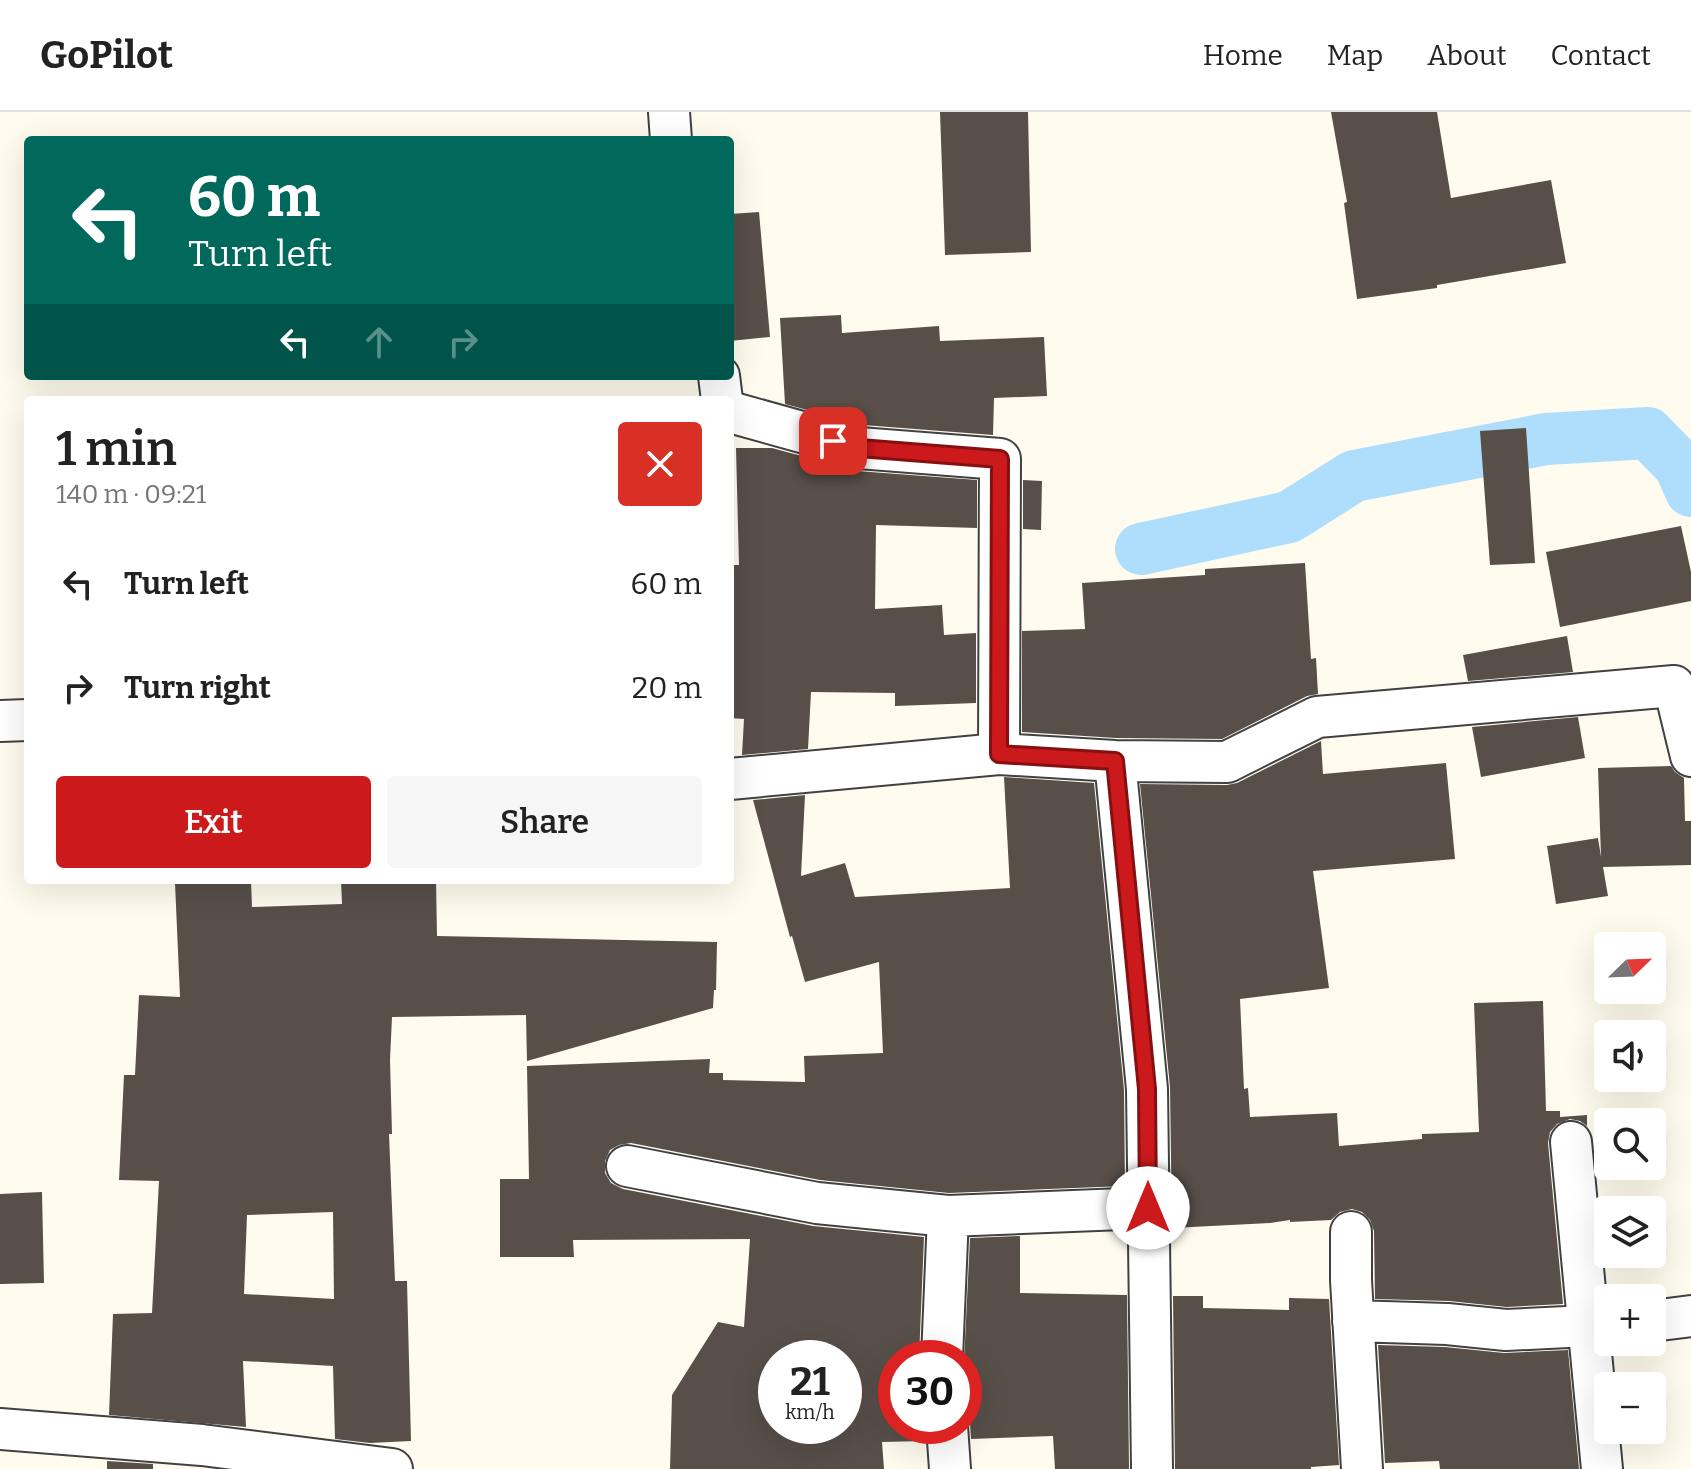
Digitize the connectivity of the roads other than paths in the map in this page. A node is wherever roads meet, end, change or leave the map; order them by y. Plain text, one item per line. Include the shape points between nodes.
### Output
1 (669, 112) edge
2 (671, 136) edge
3 (734, 413) edge
4 (24, 720) edge
5 (0, 721) edge
6 (999, 754) junction
7 (1691, 756) edge
8 (1115, 761) junction
9 (734, 779) edge
10 (1571, 1142) dead end
11 (627, 1166) dead end
12 (1148, 1208) junction
13 (948, 1216) junction
14 (1351, 1232) dead end
15 (1594, 1299) edge
16 (1691, 1316) edge
17 (1666, 1319) edge
18 (1353, 1321) junction
19 (1594, 1326) edge
20 (943, 1340) edge
21 (1599, 1356) edge
22 (0, 1429) edge
23 (948, 1444) edge
24 (392, 1469) edge
25 (950, 1469) edge
26 (1152, 1469) edge
27 (1362, 1469) edge
28 (1602, 1469) edge

1 - 2 street
3 - 6 street via 859,448 1000,459
4 - 5 street
6 - 8 street
6 - 9 street
7 - 8 street via 1674,686 1317,717 1227,762
8 - 12 street via 1147,1089
10 - 15 street
11 - 13 street via 817,1203
12 - 13 street
12 - 26 street
13 - 20 street
14 - 18 street
16 - 17 street
18 - 19 street via 1506,1330
18 - 27 street
21 - 28 street
22 - 24 street via 202,1445
23 - 25 street

